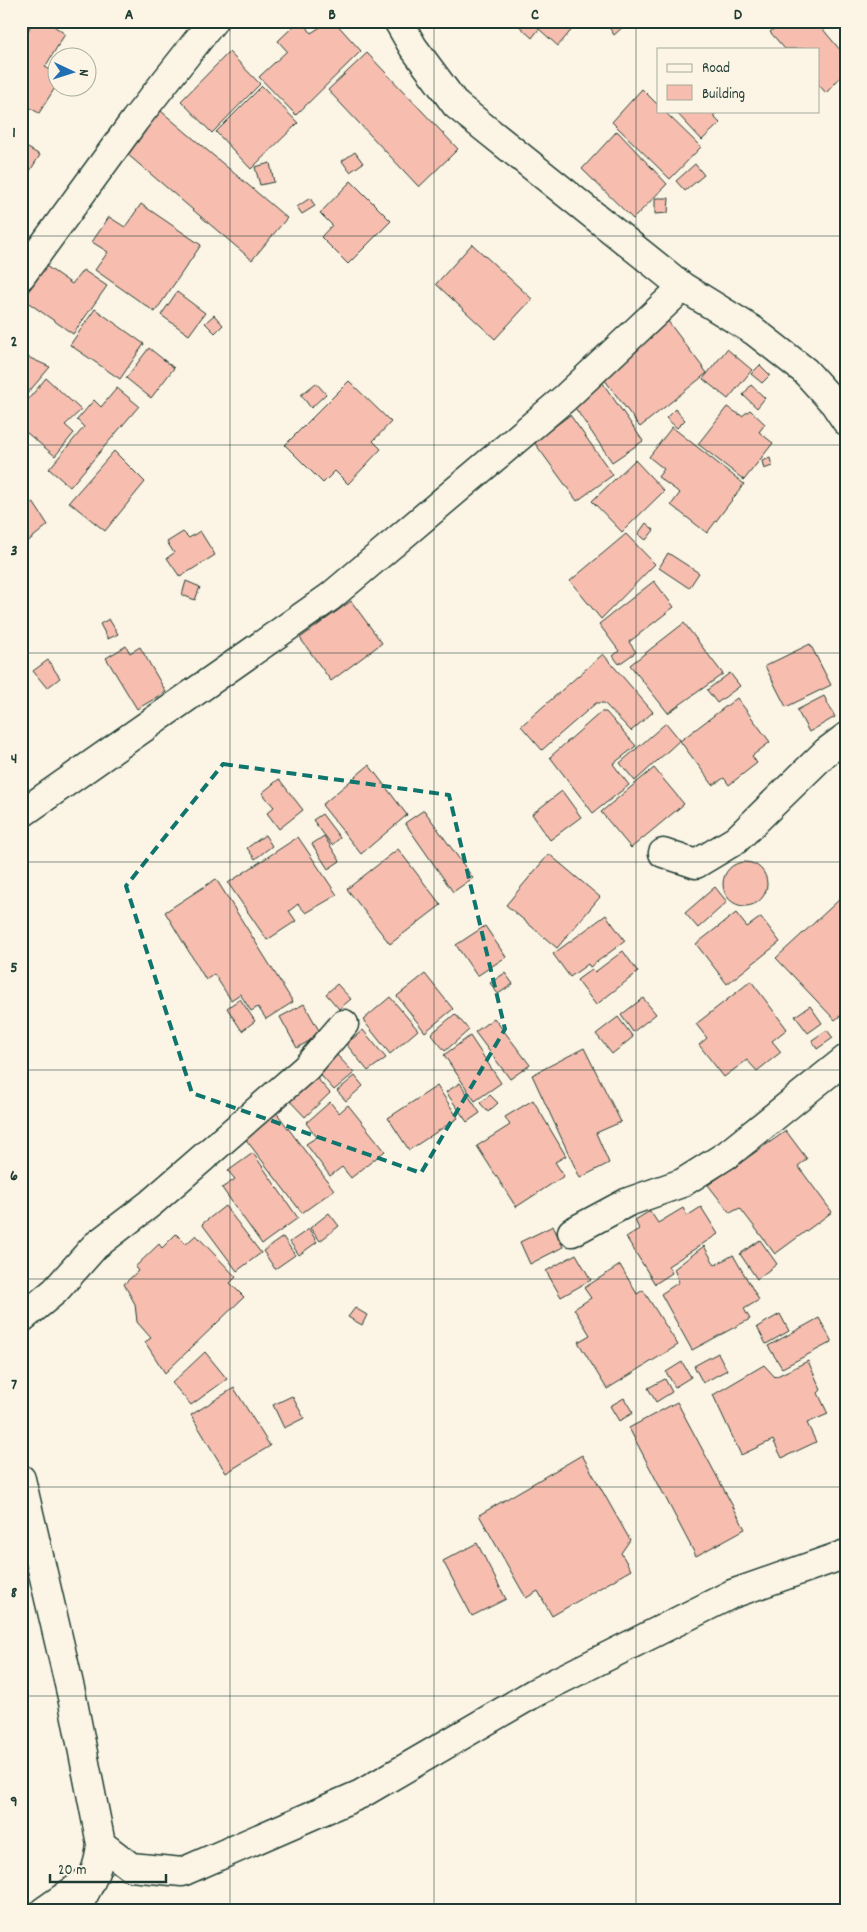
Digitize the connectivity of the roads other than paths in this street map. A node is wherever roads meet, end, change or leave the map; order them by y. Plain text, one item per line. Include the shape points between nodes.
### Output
1 (213, 21) edge
2 (398, 21) edge
3 (21, 276) edge
4 (682, 287) junction
5 (846, 420) edge
6 (846, 737) edge
7 (21, 814) edge
8 (663, 853) dead end
9 (344, 1024) dead end
10 (846, 1059) edge
11 (572, 1232) dead end
12 (21, 1319) edge
13 (21, 1479) edge
14 (846, 1554) edge
15 (101, 1844) junction
16 (95, 1876) junction
17 (44, 1911) edge
18 (75, 1911) edge

1 - 3 street via 135,120
2 - 4 street via 456,105
4 - 5 street via 754,332 805,371
4 - 7 street via 565,398 330,597
6 - 8 street via 826,752 736,840 696,864
9 - 12 street via 306,1068 151,1203 95,1246 55,1291
10 - 11 street via 728,1154 682,1183 628,1202
13 - 15 street via 72,1698
14 - 15 street via 732,1594 536,1692 361,1794 182,1872 131,1867
15 - 16 street
16 - 17 street
16 - 18 street

